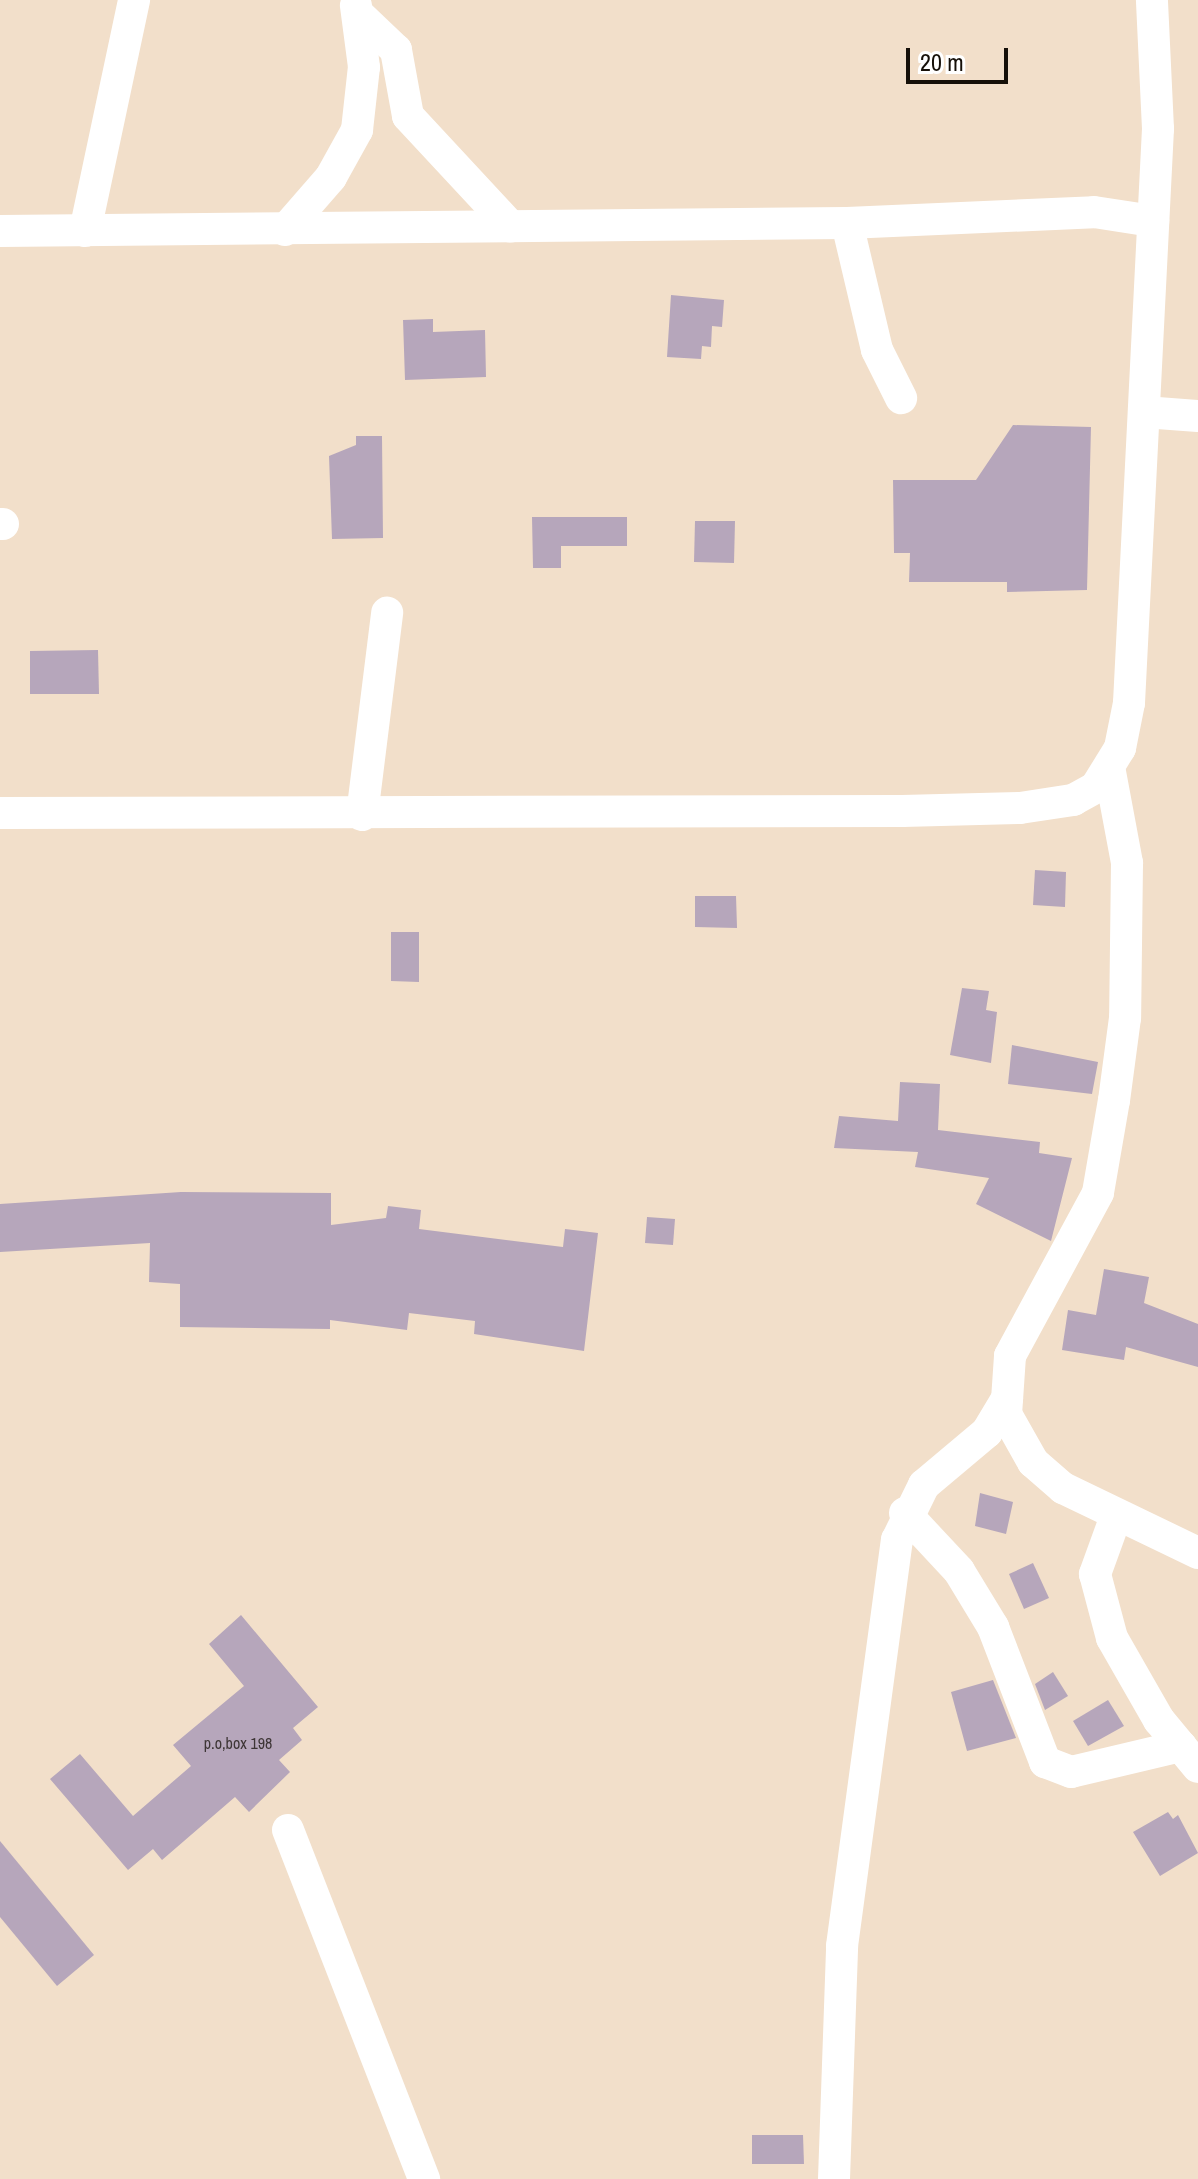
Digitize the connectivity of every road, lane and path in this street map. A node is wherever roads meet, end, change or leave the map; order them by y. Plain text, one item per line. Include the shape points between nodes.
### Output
1 (134, 0) edge
2 (1152, 0) edge
3 (357, 8) edge
4 (1153, 221) junction
5 (847, 223) junction
6 (511, 227) junction
7 (285, 230) junction
8 (0, 231) edge
9 (85, 231) junction
10 (901, 398) dead end
11 (1144, 412) junction
12 (1198, 416) edge
13 (387, 613) dead end
14 (1110, 772) junction
15 (0, 813) edge
16 (362, 815) junction
17 (1007, 1399) junction
18 (905, 1513) junction
19 (1116, 1516) junction
20 (1198, 1553) edge
21 (1189, 1756) edge
22 (288, 1830) dead end
23 (424, 2179) edge
24 (834, 2179) edge

1 - 9 street
2 - 4 street
3 - 6 street via 396,50 408,116
3 - 7 street via 364,67 357,130 331,177
4 - 5 street via 1094,212
4 - 11 street
5 - 6 street
5 - 10 street via 877,350
6 - 7 street
7 - 9 street
8 - 9 street
11 - 12 street
11 - 14 street via 1129,703
13 - 16 street
14 - 16 street via 1073,800 1020,808
14 - 17 street via 1127,863 1125,1018 1114,1100 1098,1193 1010,1356
15 - 16 street
17 - 18 street via 987,1432 936,1469
17 - 19 street via 1006,1414 1033,1462
18 - 21 street via 959,1571 993,1627 1045,1762 1071,1772
18 - 24 street via 854,1823
19 - 20 street
19 - 21 street via 1095,1574 1100,1600 1135,1683
22 - 23 street

